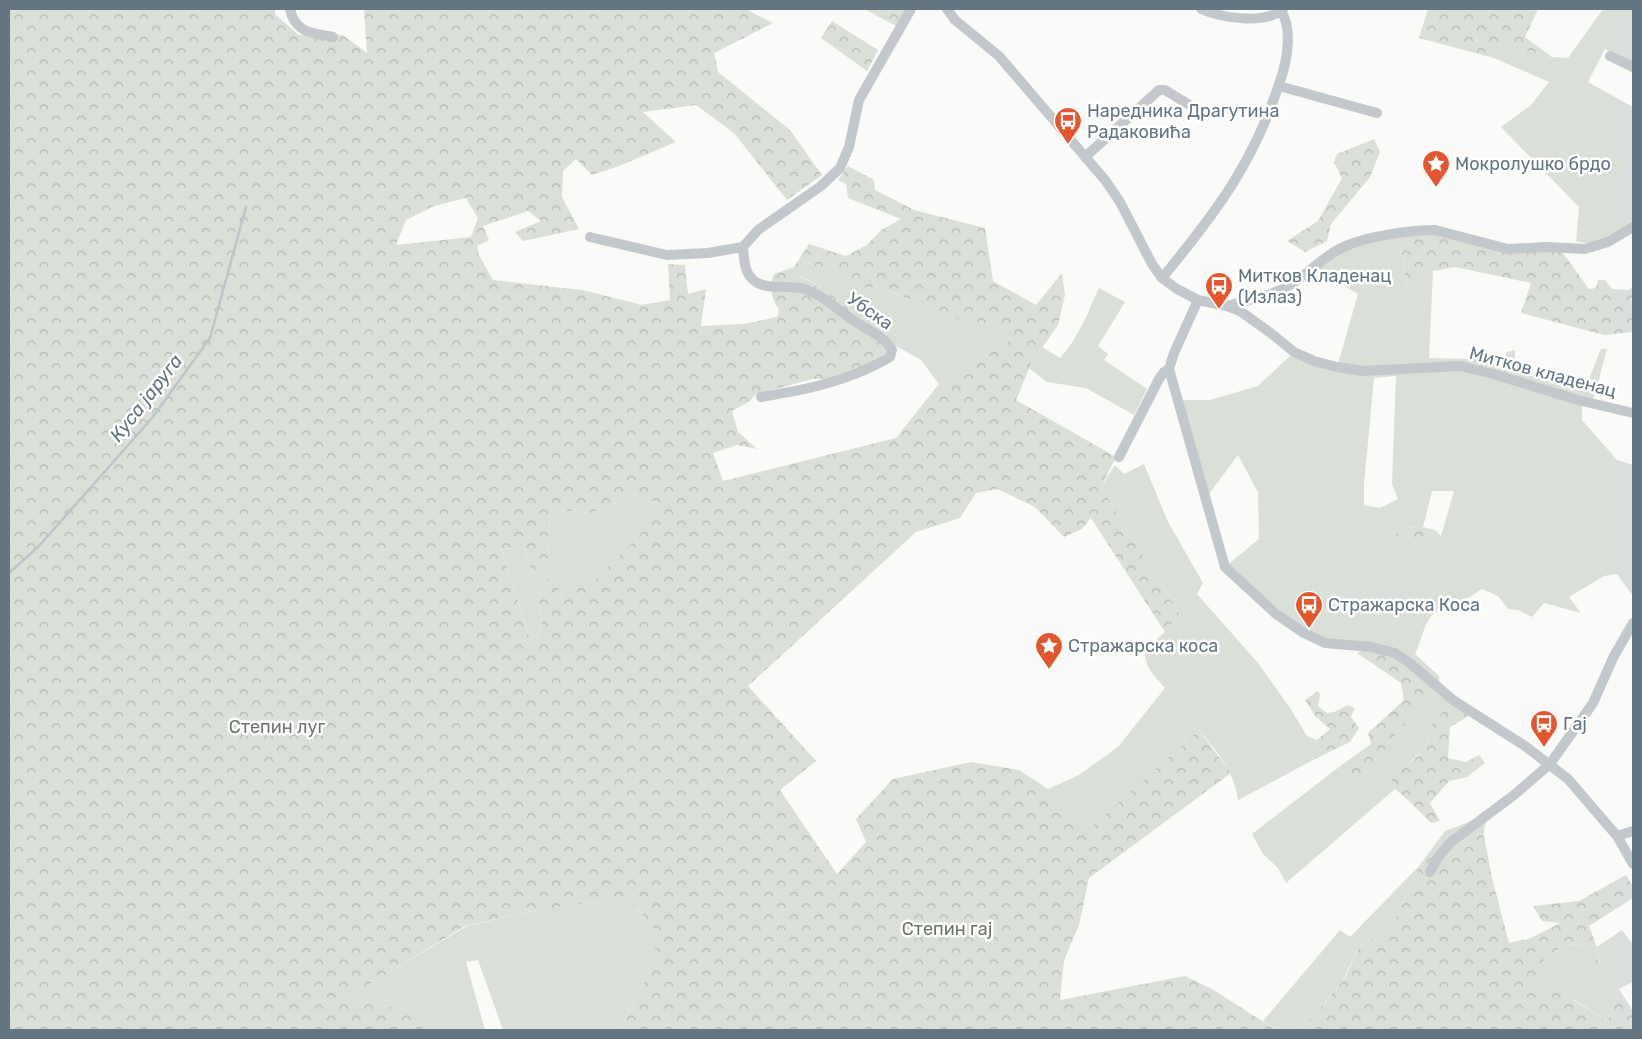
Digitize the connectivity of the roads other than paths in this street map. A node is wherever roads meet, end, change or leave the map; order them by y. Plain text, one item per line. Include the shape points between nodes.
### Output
1 (290, 9) edge
2 (911, 9) edge
3 (947, 9) edge
4 (1201, 9) edge
5 (1282, 10) edge
6 (333, 37) dead end
7 (1610, 56) dead end
8 (1633, 66) edge
9 (1279, 86) junction
10 (1191, 106) dead end
11 (1377, 113) dead end
12 (1085, 157) junction
13 (1633, 227) edge
14 (590, 237) dead end
15 (743, 247) junction
16 (1162, 278) junction
17 (1198, 300) junction
18 (1224, 305) junction
19 (1169, 369) junction
20 (761, 397) dead end
21 (1633, 413) edge
22 (1119, 457) dead end
23 (1633, 624) edge
24 (1550, 764) junction
25 (1633, 831) edge
26 (1617, 836) junction
27 (1633, 864) edge
28 (1430, 872) dead end

1 - 6 street via 294,21 304,31
2 - 15 street via 859,100 849,148 840,168 821,186 758,230
3 - 12 street via 955,20 999,56
4 - 5 street via 1240,18 1268,16
5 - 9 street via 1288,50
7 - 8 street
9 - 11 street
9 - 16 street via 1246,164 1204,226
10 - 12 street via 1159,90
12 - 16 street via 1114,192
13 - 18 street via 1608,242 1585,249 1508,249 1434,230 1363,240 1338,250 1281,290
14 - 15 street via 667,255
15 - 20 street, Убска via 746,269 755,282 808,290 875,332 892,350 890,357 836,382
16 - 17 street
17 - 18 street
17 - 19 street
18 - 21 street, Митков кладенац via 1240,311 1294,352 1314,361 1363,371 1460,366
19 - 22 street via 1159,379
19 - 24 street via 1225,567 1276,614 1304,633 1325,643 1371,647 1395,653 1453,700 1497,726
23 - 24 street via 1593,702
24 - 26 street via 1568,779
24 - 28 street via 1451,842
25 - 26 street
26 - 27 street

